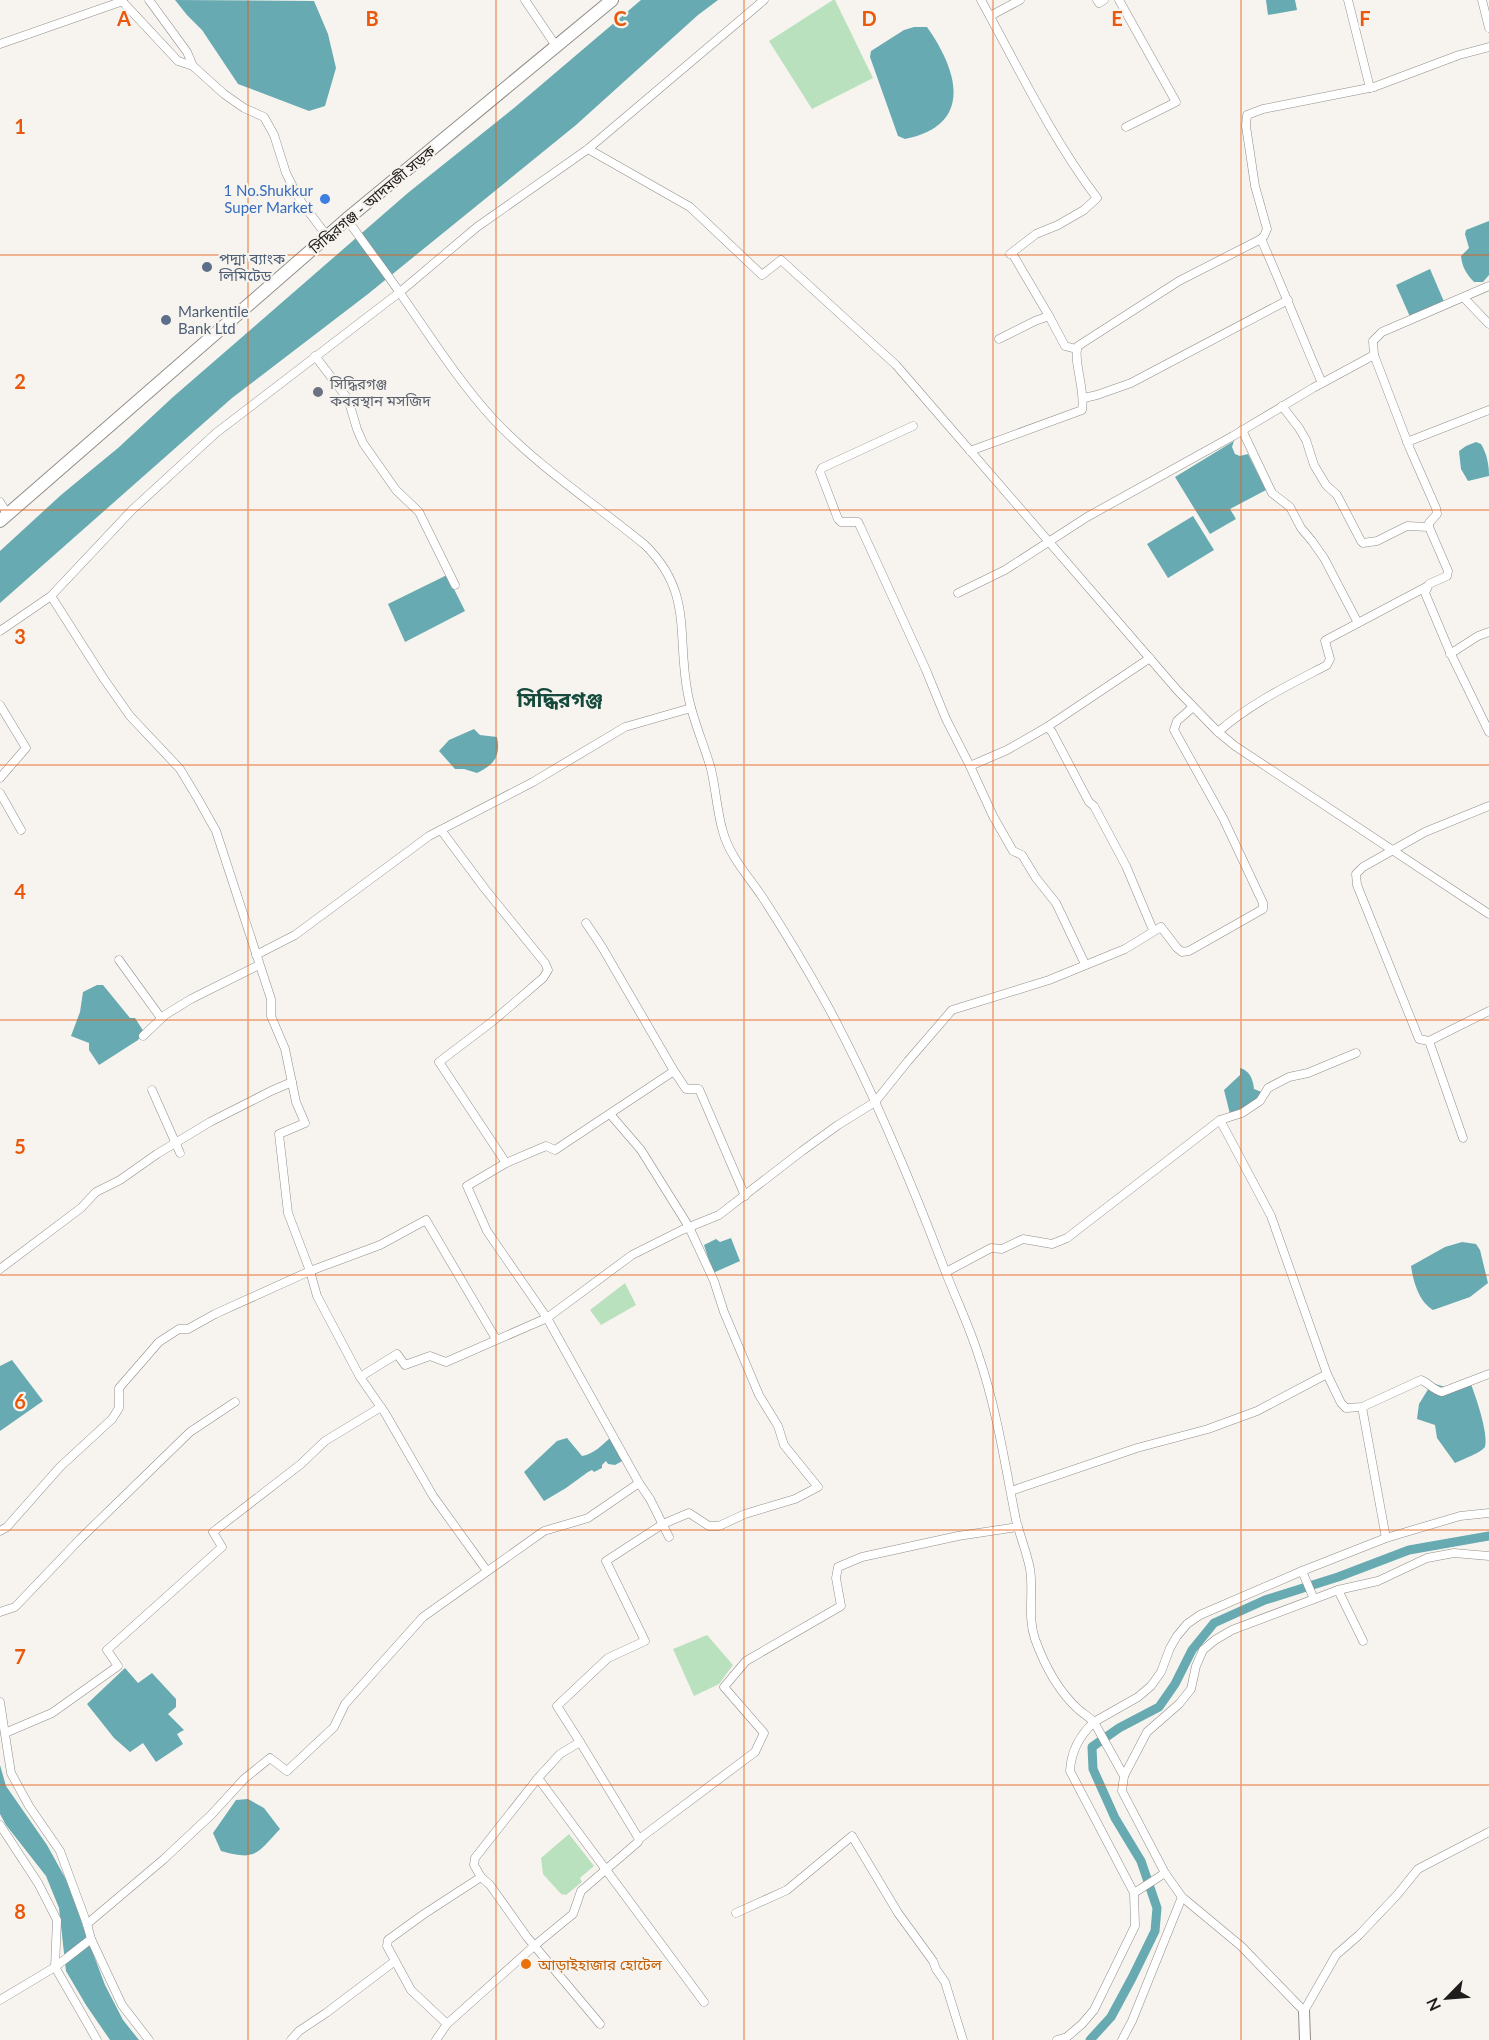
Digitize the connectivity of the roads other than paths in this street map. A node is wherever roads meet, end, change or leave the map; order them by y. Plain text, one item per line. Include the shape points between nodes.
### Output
1 (149, 0) edge
2 (525, 0) edge
3 (612, 0) edge
4 (764, 0) edge
5 (981, 0) edge
6 (1020, 0) edge
7 (1097, 0) edge
8 (1104, 0) edge
9 (1119, 0) edge
10 (1348, 0) edge
11 (1482, 0) edge
12 (122, 1) edge
13 (990, 16) junction
14 (1489, 28) edge
15 (0, 44) edge
16 (556, 46) junction
17 (1489, 47) edge
18 (193, 66) junction
19 (1370, 88) junction
20 (1126, 127) dead end
21 (588, 149) junction
22 (347, 219) junction
23 (327, 236) junction
24 (1261, 239) junction
25 (1489, 286) edge
26 (400, 292) junction
27 (1464, 298) junction
28 (1288, 300) junction
29 (1049, 316) junction
30 (1489, 324) edge
31 (999, 339) dead end
32 (1076, 349) junction
33 (1374, 355) junction
34 (315, 356) junction
35 (1322, 383) junction
36 (1084, 398) junction
37 (1282, 406) junction
38 (1489, 410) edge
39 (913, 426) dead end
40 (1242, 430) junction
41 (1407, 442) junction
42 (970, 451) junction
43 (0, 502) edge
44 (4, 518) edge
45 (1429, 527) junction
46 (1049, 542) junction
47 (455, 585) dead end
48 (1426, 587) junction
49 (958, 593) dead end
50 (51, 596) junction
51 (1358, 623) junction
52 (0, 631) edge
53 (1489, 632) edge
54 (1450, 654) junction
55 (1150, 658) junction
56 (0, 705) edge
57 (1193, 707) junction
58 (691, 708) junction
59 (1047, 728) junction
60 (1218, 732) junction
61 (1489, 732) edge
62 (970, 766) junction
63 (0, 778) edge
64 (0, 793) edge
65 (1489, 806) edge
66 (21, 830) dead end
67 (441, 831) junction
68 (1393, 849) junction
69 (1489, 914) edge
70 (586, 923) dead end
71 (1153, 930) junction
72 (256, 955) junction
73 (119, 960) dead end
74 (1085, 964) junction
75 (259, 965) junction
76 (1489, 1011) edge
77 (161, 1018) junction
78 (143, 1036) dead end
79 (1429, 1041) junction
80 (1356, 1053) dead end
81 (674, 1071) junction
82 (292, 1082) junction
83 (152, 1090) dead end
84 (875, 1102) junction
85 (610, 1114) junction
86 (1220, 1120) junction
87 (1463, 1138) dead end
88 (175, 1143) junction
89 (180, 1153) dead end
90 (506, 1163) junction
91 (745, 1196) junction
92 (689, 1227) junction
93 (0, 1269) edge
94 (310, 1271) junction
95 (946, 1272) junction
96 (547, 1318) junction
97 (496, 1339) junction
98 (1327, 1374) junction
99 (1489, 1374) edge
100 (360, 1377) junction
101 (235, 1402) dead end
102 (381, 1407) junction
103 (1362, 1407) junction
104 (639, 1483) junction
105 (1011, 1491) junction
106 (1489, 1513) edge
107 (663, 1524) junction
108 (1018, 1527) junction
109 (0, 1531) edge
110 (669, 1537) dead end
111 (1386, 1538) junction
112 (1489, 1556) edge
113 (487, 1571) junction
114 (1303, 1573) junction
115 (1338, 1590) junction
116 (1313, 1598) junction
117 (0, 1612) edge
118 (1363, 1641) dead end
119 (0, 1702) edge
120 (1096, 1724) junction
121 (5, 1733) junction
122 (580, 1742) junction
123 (1123, 1772) junction
124 (538, 1778) junction
125 (0, 1824) edge
126 (1489, 1832) edge
127 (639, 1839) junction
128 (606, 1870) junction
129 (1163, 1874) junction
130 (481, 1877) junction
131 (1136, 1892) junction
132 (1182, 1898) junction
133 (736, 1913) dead end
134 (87, 1924) junction
135 (90, 1940) junction
136 (534, 1946) junction
137 (395, 1961) junction
138 (55, 1967) junction
139 (0, 2000) edge
140 (704, 2002) dead end
141 (1304, 2011) junction
142 (447, 2024) junction
143 (600, 2024) dead end
144 (97, 2040) edge
145 (149, 2040) edge
146 (291, 2040) edge
147 (436, 2040) edge
148 (963, 2040) edge
149 (1057, 2040) edge
150 (1122, 2040) edge
151 (1305, 2040) edge

1 - 18 street
2 - 16 street
3 - 16 main road, সিদ্ধিরগঞ্জ - আদমজী সড়ক
4 - 21 street
5 - 13 street
6 - 13 street
7 - 8 street
9 - 20 street via 1176,102
10 - 19 street
11 - 14 street
12 - 15 street
12 - 18 street via 178,61
13 - 29 street via 1052,130 1097,198 1084,210 1036,234 1011,253
16 - 22 main road, সিদ্ধিরগঞ্জ - আদমজী সড়ক
17 - 19 street
18 - 23 street via 224,94 264,117 295,190
19 - 24 street via 1247,115 1255,186 1267,229
21 - 26 street via 477,227
21 - 42 street via 690,207 762,275 781,261 896,365
22 - 23 main road, সিদ্ধিরগঞ্জ - আদমজী সড়ক
22 - 26 street
23 - 44 main road, সিদ্ধিরগঞ্জ - আদমজী সড়ক
24 - 28 street
24 - 32 street via 1179,281
25 - 27 street
26 - 34 street
26 - 58 street via 472,395 495,420 546,468 659,559 675,588 681,612 685,680
27 - 30 street
27 - 33 street via 1382,332 1373,341
28 - 35 street
28 - 36 street via 1131,383
29 - 31 street
29 - 32 street via 1065,346
32 - 36 street
33 - 35 street
33 - 41 street
34 - 47 street via 348,399 363,443 396,490 418,512
34 - 50 street via 189,457 132,510
35 - 37 street
36 - 42 street via 1082,410 1075,414
37 - 40 street
37 - 45 street via 1306,440 1314,465 1336,495 1361,542 1377,541 1407,526
38 - 41 street
39 - 62 street via 820,472 838,519 858,522
40 - 46 street
40 - 51 street via 1272,493 1290,507 1318,549
41 - 45 street via 1436,508 1437,514
42 - 46 street
43 - 44 street
45 - 48 street via 1448,572
46 - 49 street
46 - 55 street
48 - 51 street
48 - 54 street
50 - 52 street
50 - 72 street via 130,717 180,769 198,799 216,831
51 - 60 street via 1326,639 1330,659 1327,665 1265,698
53 - 54 street
54 - 61 street
55 - 57 street
55 - 59 street
56 - 63 street via 26,748
57 - 60 street
57 - 71 street via 1177,721 1174,730 1223,818 1263,909 1189,951 1177,948 1161,927
58 - 67 street via 625,727
58 - 84 street via 710,765 728,846 804,964
59 - 62 street
59 - 71 street via 1126,866
60 - 68 street
62 - 74 street via 1013,851 1022,855 1056,903
64 - 66 street
65 - 68 street
67 - 72 street via 295,935
67 - 90 street via 548,970 493,1021 439,1062
68 - 69 street
68 - 79 street via 1364,867 1356,879 1419,1039
70 - 81 street
71 - 74 street via 1125,950
72 - 75 street
73 - 77 street
74 - 84 street via 1049,980 952,1010
75 - 77 street
75 - 82 street via 272,999 271,1016 285,1049
76 - 79 street
77 - 78 street
79 - 87 street
80 - 86 street via 1288,1077 1242,1113
81 - 85 street
81 - 91 street via 686,1089 699,1089
82 - 88 street
82 - 94 street via 305,1123 279,1134 288,1213
83 - 88 street
84 - 91 street via 838,1125
84 - 95 street
85 - 90 street via 555,1150 546,1146
85 - 92 street via 641,1150
86 - 95 street via 1067,1238 1052,1244 1023,1239 1002,1249 991,1248
86 - 98 street via 1271,1216
88 - 89 street
88 - 93 street via 96,1192 81,1208
90 - 96 street via 466,1186 487,1231
91 - 92 street via 719,1215
92 - 96 street via 632,1256
92 - 107 street via 759,1395 778,1426 784,1445 818,1487 719,1526 709,1526 689,1513
94 - 97 street via 380,1245 426,1220
94 - 100 street via 317,1296
94 - 109 street via 188,1329 179,1329 159,1342 119,1388 120,1408 112,1419
95 - 105 street via 993,1402
96 - 97 street
96 - 104 street
97 - 100 street via 446,1362 430,1356 405,1365 397,1354
98 - 103 street via 1346,1408
98 - 105 street via 1257,1410 1208,1429 1137,1448
99 - 103 street via 1442,1392 1421,1380
100 - 102 street
101 - 117 street via 190,1432 15,1607
102 - 113 street via 433,1496
102 - 121 street via 324,1442 213,1532 222,1547 107,1650 118,1666 52,1713
103 - 111 street
104 - 107 street
104 - 113 street via 588,1518 544,1531
105 - 108 street
106 - 111 street via 1460,1516
107 - 110 street
107 - 122 street via 606,1561 645,1641 608,1658 558,1706
108 - 120 street via 1030,1569 1034,1636 1059,1687
108 - 127 street via 862,1557 838,1568 841,1606 746,1661 724,1688 764,1733 755,1752
111 - 114 street
112 - 115 street via 1454,1553 1427,1558 1378,1581
113 - 134 street via 423,1617 345,1704 334,1727 287,1771 270,1758 164,1859
114 - 116 street
114 - 120 street via 1210,1610 1187,1624 1151,1686
115 - 116 street
115 - 118 street
116 - 123 street via 1233,1630 1203,1650 1191,1689 1147,1732
119 - 121 street
120 - 123 street
120 - 131 street via 1085,1730 1071,1756 1070,1771
121 - 134 street via 11,1773 60,1851
122 - 124 street via 560,1754
122 - 127 street
123 - 129 street via 1122,1791
124 - 128 street
124 - 130 street via 475,1858 474,1865
125 - 138 street via 57,1920
126 - 141 street via 1418,1869 1336,1955
127 - 128 street
128 - 136 street via 581,1891 573,1914
128 - 140 street
129 - 131 street
129 - 132 street
130 - 136 street
130 - 137 street via 388,1940
131 - 149 street via 1136,1926 1094,2010 1074,2031
132 - 141 street via 1241,1946
132 - 150 street
133 - 148 street via 788,1890 852,1836 945,1982
134 - 135 street
135 - 138 street
135 - 145 street via 122,2005
136 - 142 street
136 - 143 street
137 - 142 street via 411,1990
137 - 146 street
138 - 139 street
138 - 144 street
141 - 151 street
142 - 147 street

